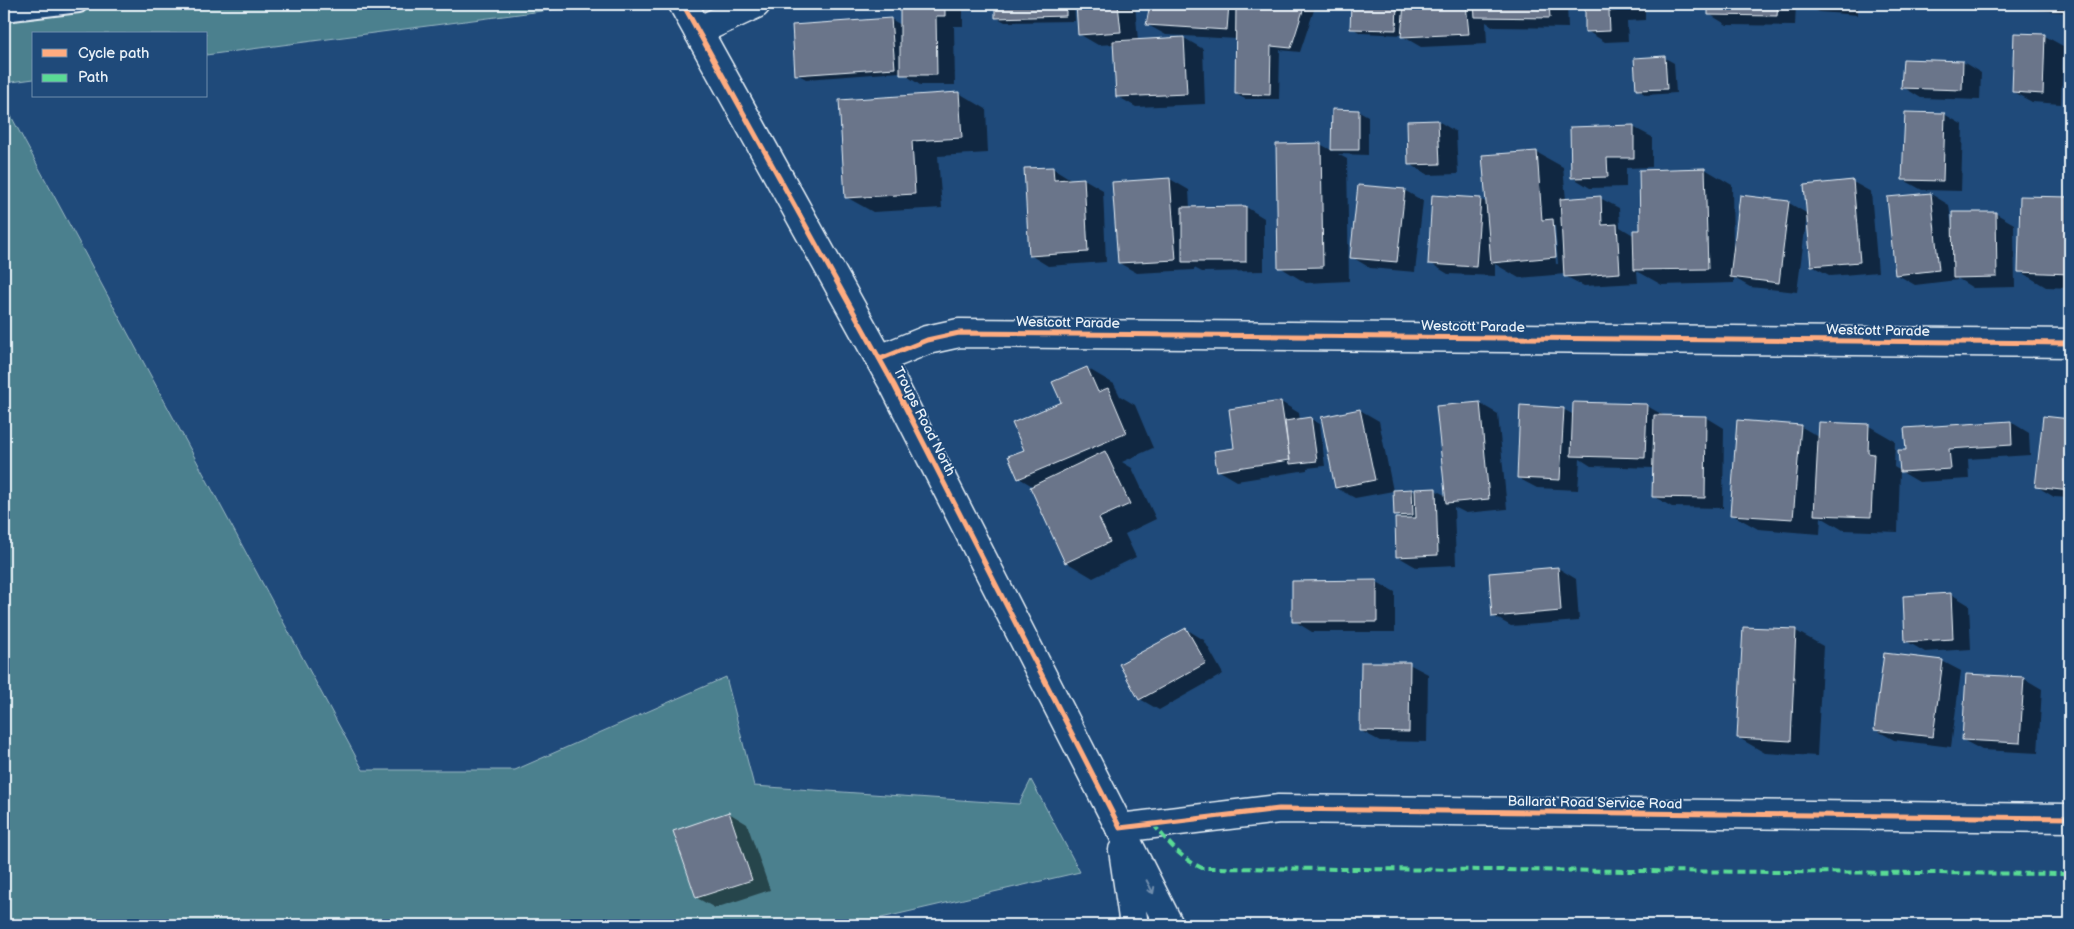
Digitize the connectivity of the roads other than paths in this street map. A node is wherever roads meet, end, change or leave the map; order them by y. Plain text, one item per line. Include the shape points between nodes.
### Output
1 (79, 4) edge
2 (683, 4) edge
3 (756, 4) edge
4 (4, 13) edge
5 (698, 31) junction
6 (2070, 342) edge
7 (880, 359) junction
8 (2070, 818) edge
9 (1120, 828) junction
10 (1134, 925) edge
11 (1169, 925) edge

1 - 4 lane
2 - 5 main road, Troups Road North
3 - 5 main road
5 - 7 main road, Troups Road North
6 - 7 main road, Westcott Parade via 959,333 927,340
7 - 9 main road, Troups Road North
8 - 9 main road, Ballarat Road Service Road via 1279,809
9 - 10 main road
9 -> 11 main road, Troups Road North

